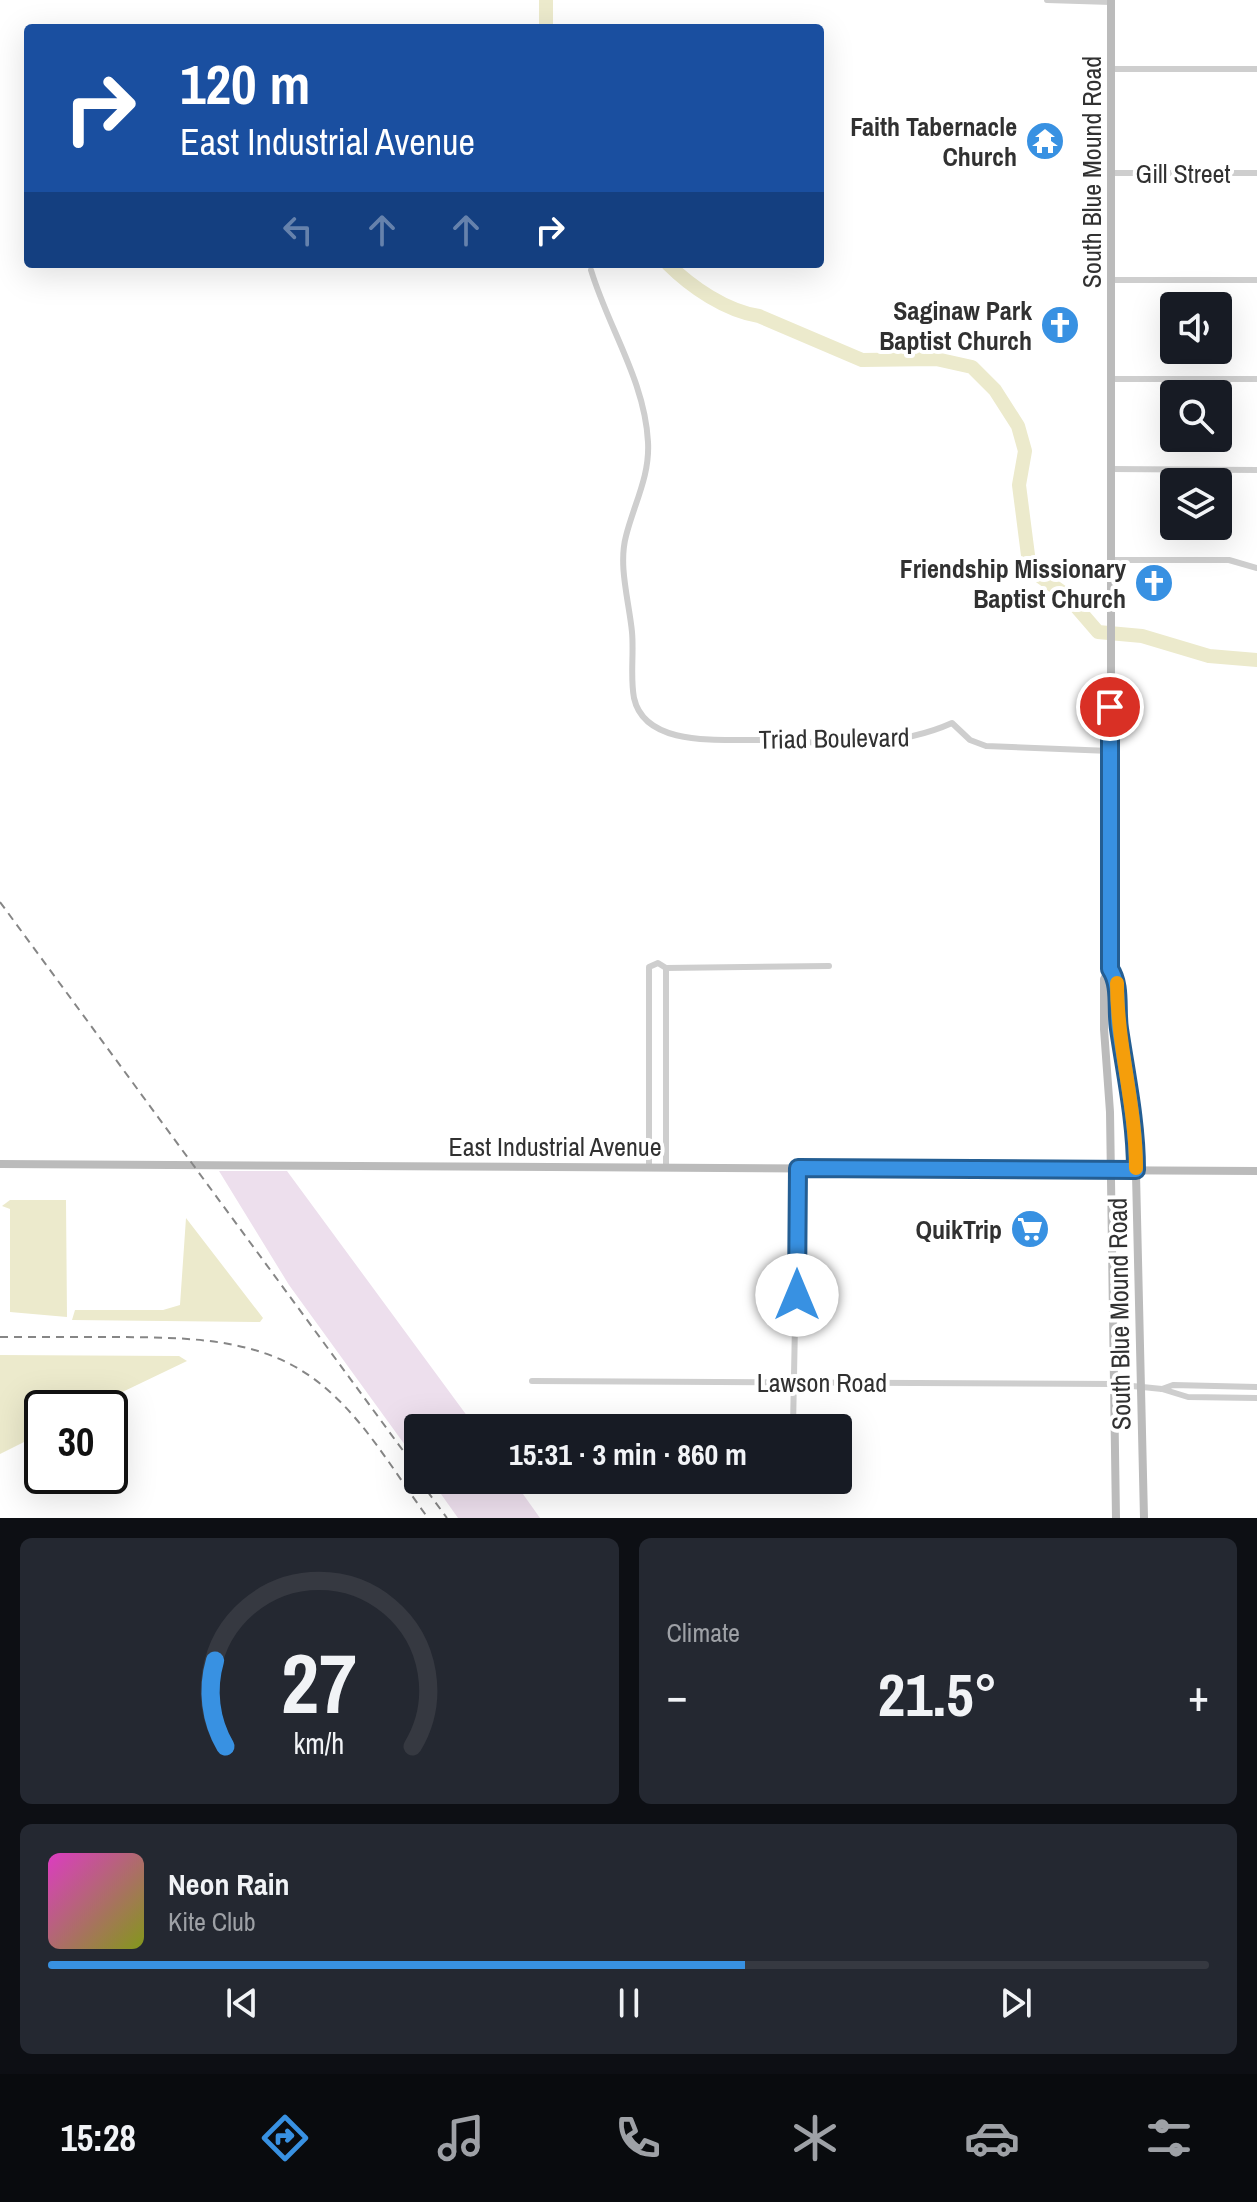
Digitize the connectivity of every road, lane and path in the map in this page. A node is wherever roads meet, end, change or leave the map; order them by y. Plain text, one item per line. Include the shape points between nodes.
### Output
1 (1047, 0) edge
2 (1111, 1) edge
3 (1111, 69) junction
4 (1257, 69) edge
5 (1110, 173) junction
6 (1257, 173) edge
7 (591, 270) dead end
8 (1110, 280) junction
9 (1257, 280) edge
10 (1110, 379) junction
11 (1257, 379) edge
12 (1110, 469) junction
13 (1257, 470) edge
14 (1110, 560) junction
15 (1257, 568) edge
16 (1110, 751) junction
17 (829, 966) dead end
18 (666, 968) junction
19 (1110, 969) junction
20 (0, 1164) edge
21 (649, 1166) junction
22 (666, 1166) junction
23 (798, 1168) junction
24 (1111, 1170) junction
25 (1136, 1170) junction
26 (1257, 1171) edge
27 (532, 1381) dead end
28 (794, 1381) junction
29 (1113, 1384) junction
30 (1140, 1387) junction
31 (1257, 1387) edge
32 (1162, 1389) junction
33 (1257, 1398) edge
34 (793, 1414) edge
35 (1116, 1518) edge
36 (1144, 1518) edge

1 - 2 street
2 - 3 main road, South Blue Mound Road
3 - 4 street
3 - 5 main road, South Blue Mound Road
5 - 6 street, Gill Street
5 - 8 main road, South Blue Mound Road
7 - 16 street, Triad Boulevard via 627,359 646,427 645,478 623,551 632,685 646,723 690,736 842,743 912,739 952,723 986,746
8 - 9 street
8 - 10 main road, South Blue Mound Road
10 - 11 street
10 - 12 main road, South Blue Mound Road
12 - 13 street
12 - 14 main road, South Blue Mound Road
14 - 15 street via 1229,560
14 - 16 main road, South Blue Mound Road
16 - 19 main road, South Blue Mound Road
17 - 18 street
18 - 21 street via 658,963 649,967
18 - 22 street
19 - 24 main road, South Blue Mound Road via 1104,979 1104,1029
19 - 25 main road, South Blue Mound Road via 1117,978
20 - 21 main road, East Industrial Avenue
21 - 22 main road, East Industrial Avenue
22 - 23 main road, East Industrial Avenue
23 - 24 main road, East Industrial Avenue
23 - 28 street
24 - 25 main road, East Industrial Avenue
24 - 29 main road, South Blue Mound Road
25 - 26 main road, East Industrial Avenue
25 - 30 main road, South Blue Mound Road
27 - 28 street, Lawson Road
28 - 29 street, Lawson Road
28 - 34 street
29 - 30 street, Lawson Road
29 - 35 main road, South Blue Mound Road
30 - 32 street, Lawson Road
30 - 36 main road, South Blue Mound Road
31 - 32 street
32 - 33 street via 1188,1397

